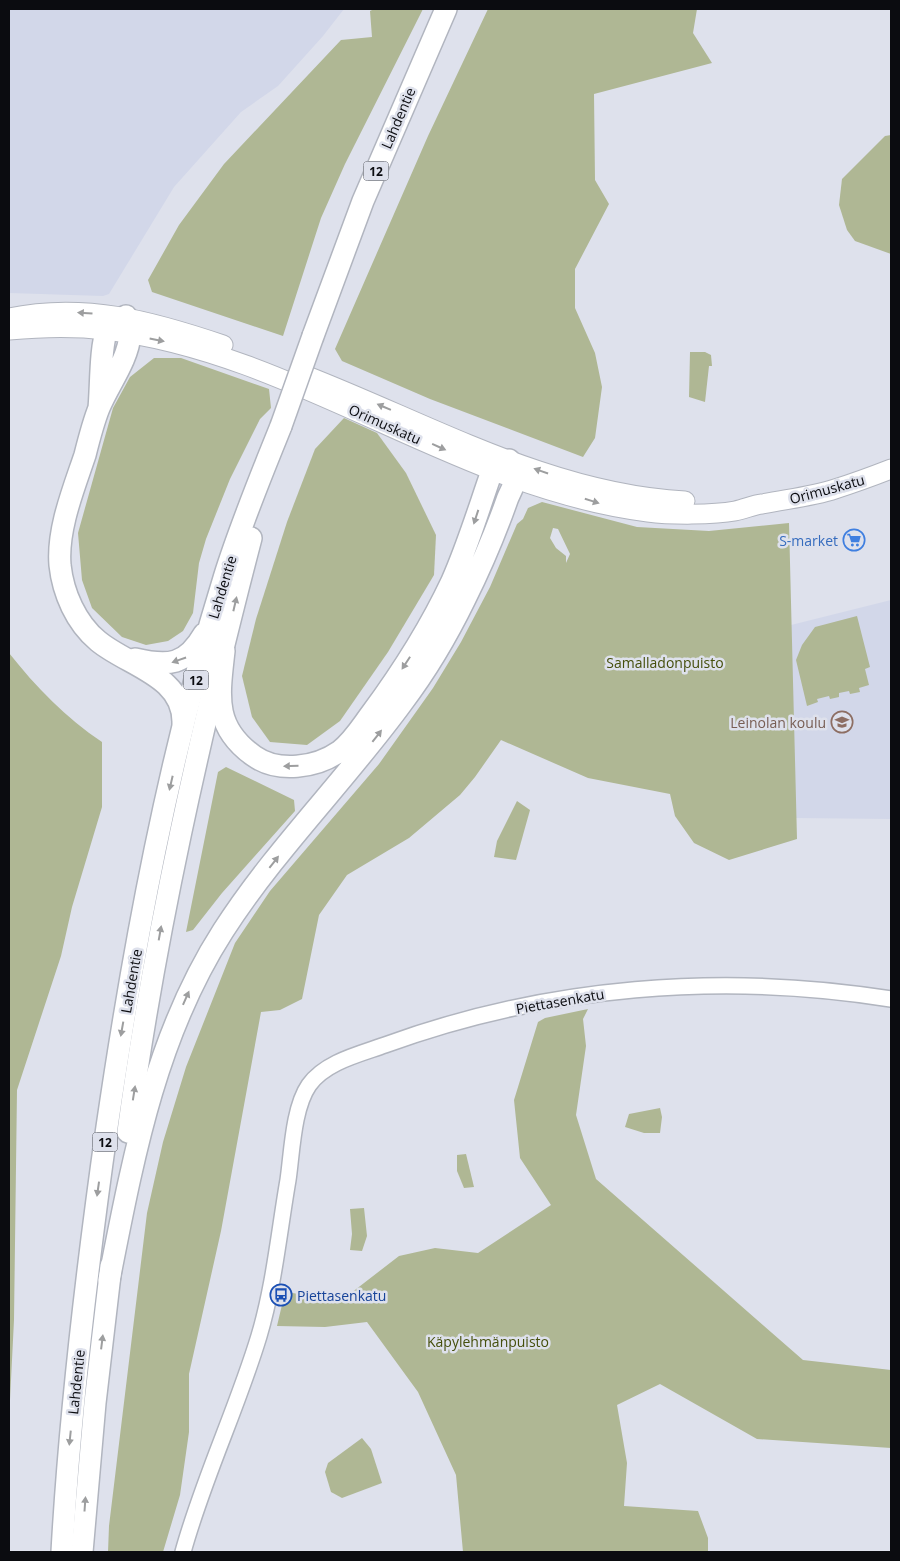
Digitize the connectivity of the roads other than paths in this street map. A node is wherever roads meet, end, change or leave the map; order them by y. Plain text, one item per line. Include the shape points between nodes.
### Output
1 (446, 9) edge
2 (9, 318) edge
3 (128, 325) junction
4 (9, 330) edge
5 (107, 330) junction
6 (99, 408) junction
7 (281, 426) junction
8 (891, 469) edge
9 (505, 470) junction
10 (210, 624) junction
11 (224, 651) junction
12 (118, 655) junction
13 (182, 736) junction
14 (891, 999) edge
15 (109, 1280) junction
16 (62, 1552) edge
17 (82, 1552) edge
18 (183, 1552) edge

1 - 7 highway, Lahdentie / 12, bridge via 363,201
3 -> 2 main road, Orimuskatu via 65,311
3 - 5 highway via 115,322
3 - 6 highway via 125,353
3 - 9 main road, Orimuskatu via 180,331 278,364
4 - 5 main road via 39,327
5 - 6 highway
6 - 12 highway via 72,494 62,537 60,564 70,604 81,623
7 - 10 highway, Lahdentie / 12 via 242,527
11 -> 7 highway, Lahdentie / 12
8 - 9 main road, Orimuskatu via 834,490 761,504 629,496 560,478
9 -> 11 highway via 433,619 387,692 354,738 340,750 309,765 290,767 273,765 243,748 224,720 219,704
15 -> 9 highway via 143,1118 167,1042 193,983 224,930 273,863 376,737 431,662 470,589
10 -> 12 highway via 197,647 186,658 176,662 149,662
10 - 13 highway, Lahdentie / 12
15 -> 11 highway, Lahdentie / 12 via 132,1106 164,910
12 - 13 highway via 170,686 181,707
13 -> 16 highway, Lahdentie / 12 via 120,1040 85,1295
14 - 18 street, Piettasenkatu via 772,987 624,991 534,1005 461,1022 354,1056 322,1072 310,1084 299,1111 260,1332
17 -> 15 highway, Lahdentie / 12

